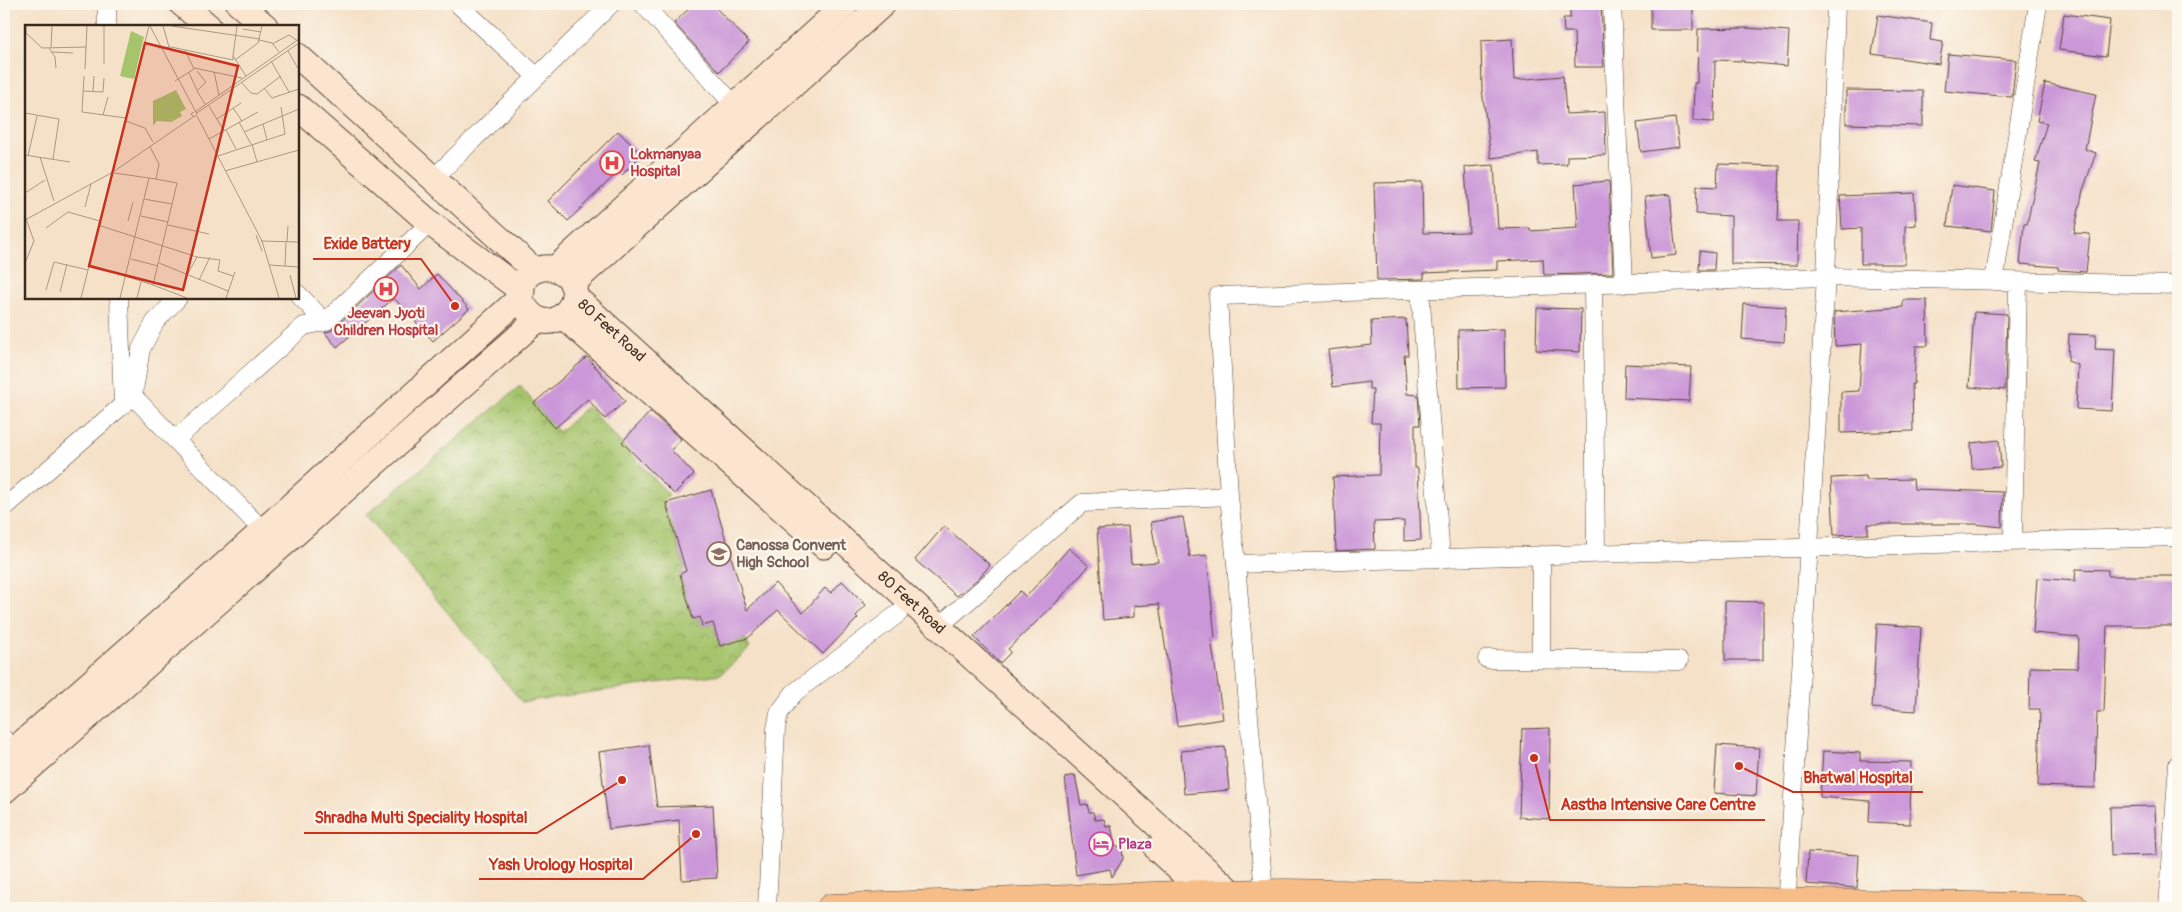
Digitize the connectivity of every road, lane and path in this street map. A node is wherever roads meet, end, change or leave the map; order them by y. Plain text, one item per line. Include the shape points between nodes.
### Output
1 (106, 4) edge
2 (182, 4) edge
3 (239, 4) edge
4 (458, 4) edge
5 (611, 4) edge
6 (644, 4) edge
7 (846, 4) edge
8 (883, 4) edge
9 (1612, 4) edge
10 (1836, 4) edge
11 (2038, 4) edge
12 (108, 25) edge
13 (207, 25) edge
14 (264, 25) edge
15 (299, 57) edge
16 (536, 76) junction
17 (734, 105) junction
18 (301, 117) edge
19 (433, 179) junction
20 (430, 223) junction
21 (1826, 277) junction
22 (1994, 281) junction
23 (2018, 282) junction
24 (1624, 284) junction
25 (2178, 285) edge
26 (1593, 286) junction
27 (560, 287) junction
28 (1420, 290) junction
29 (299, 295) edge
30 (521, 295) junction
31 (119, 299) edge
32 (177, 299) edge
33 (538, 320) junction
34 (325, 322) junction
35 (128, 401) junction
36 (175, 440) junction
37 (1229, 496) junction
38 (4, 508) edge
39 (263, 531) junction
40 (2178, 537) edge
41 (2013, 542) junction
42 (1810, 547) junction
43 (280, 549) junction
44 (1596, 553) junction
45 (1540, 555) junction
46 (1441, 558) junction
47 (1236, 564) junction
48 (899, 612) junction
49 (938, 627) junction
50 (1487, 659) dead end
51 (1541, 659) junction
52 (1679, 661) dead end
53 (8, 764) edge
54 (2178, 764) edge
55 (1235, 899) edge
56 (1786, 905) edge
57 (767, 908) edge
58 (831, 908) edge
59 (2074, 908) edge
60 (2168, 908) edge

1 - 12 street
2 - 13 main road
3 - 14 main road
4 - 16 street
5 - 16 street
6 - 17 street
7 - 17 main road
8 - 27 main road
9 - 24 street
10 - 21 street
11 - 22 street
15 - 19 main road, 80 Feet Road
16 - 19 street
17 - 27 main road
18 - 20 main road
19 - 27 main road, 80 Feet Road
20 - 30 main road
20 - 34 street
21 - 22 street
21 - 24 street
21 - 42 street
22 - 23 street
23 - 25 street
23 - 41 street
24 - 26 street
26 - 28 street
26 - 44 street
27 - 30 main road via 523,282
27 - 33 main road via 560,319
27 - 48 main road, 80 Feet Road
27 - 49 main road, 80 Feet Road
28 - 37 street via 1218,296
28 - 46 street
29 - 34 street
30 - 33 main road via 526,312
30 - 39 main road
31 - 35 street
32 - 35 street via 155,322 140,349
33 - 43 main road
34 - 36 street via 304,326
35 - 36 street
35 - 38 street
36 - 39 street
37 - 47 street
37 - 49 street via 1082,502
39 - 43 street
39 - 53 main road
40 - 41 street
41 - 42 street
42 - 44 street
42 - 56 street
43 - 53 main road
44 - 45 street
45 - 46 street
45 - 51 street
46 - 47 street
47 - 55 street
48 - 55 main road, 80 Feet Road
48 - 57 street via 794,693 779,713
49 - 55 main road, 80 Feet Road
50 - 51 street
51 - 52 street
54 - 60 street
55 - 56 main road
55 - 58 main road
56 - 59 main road

